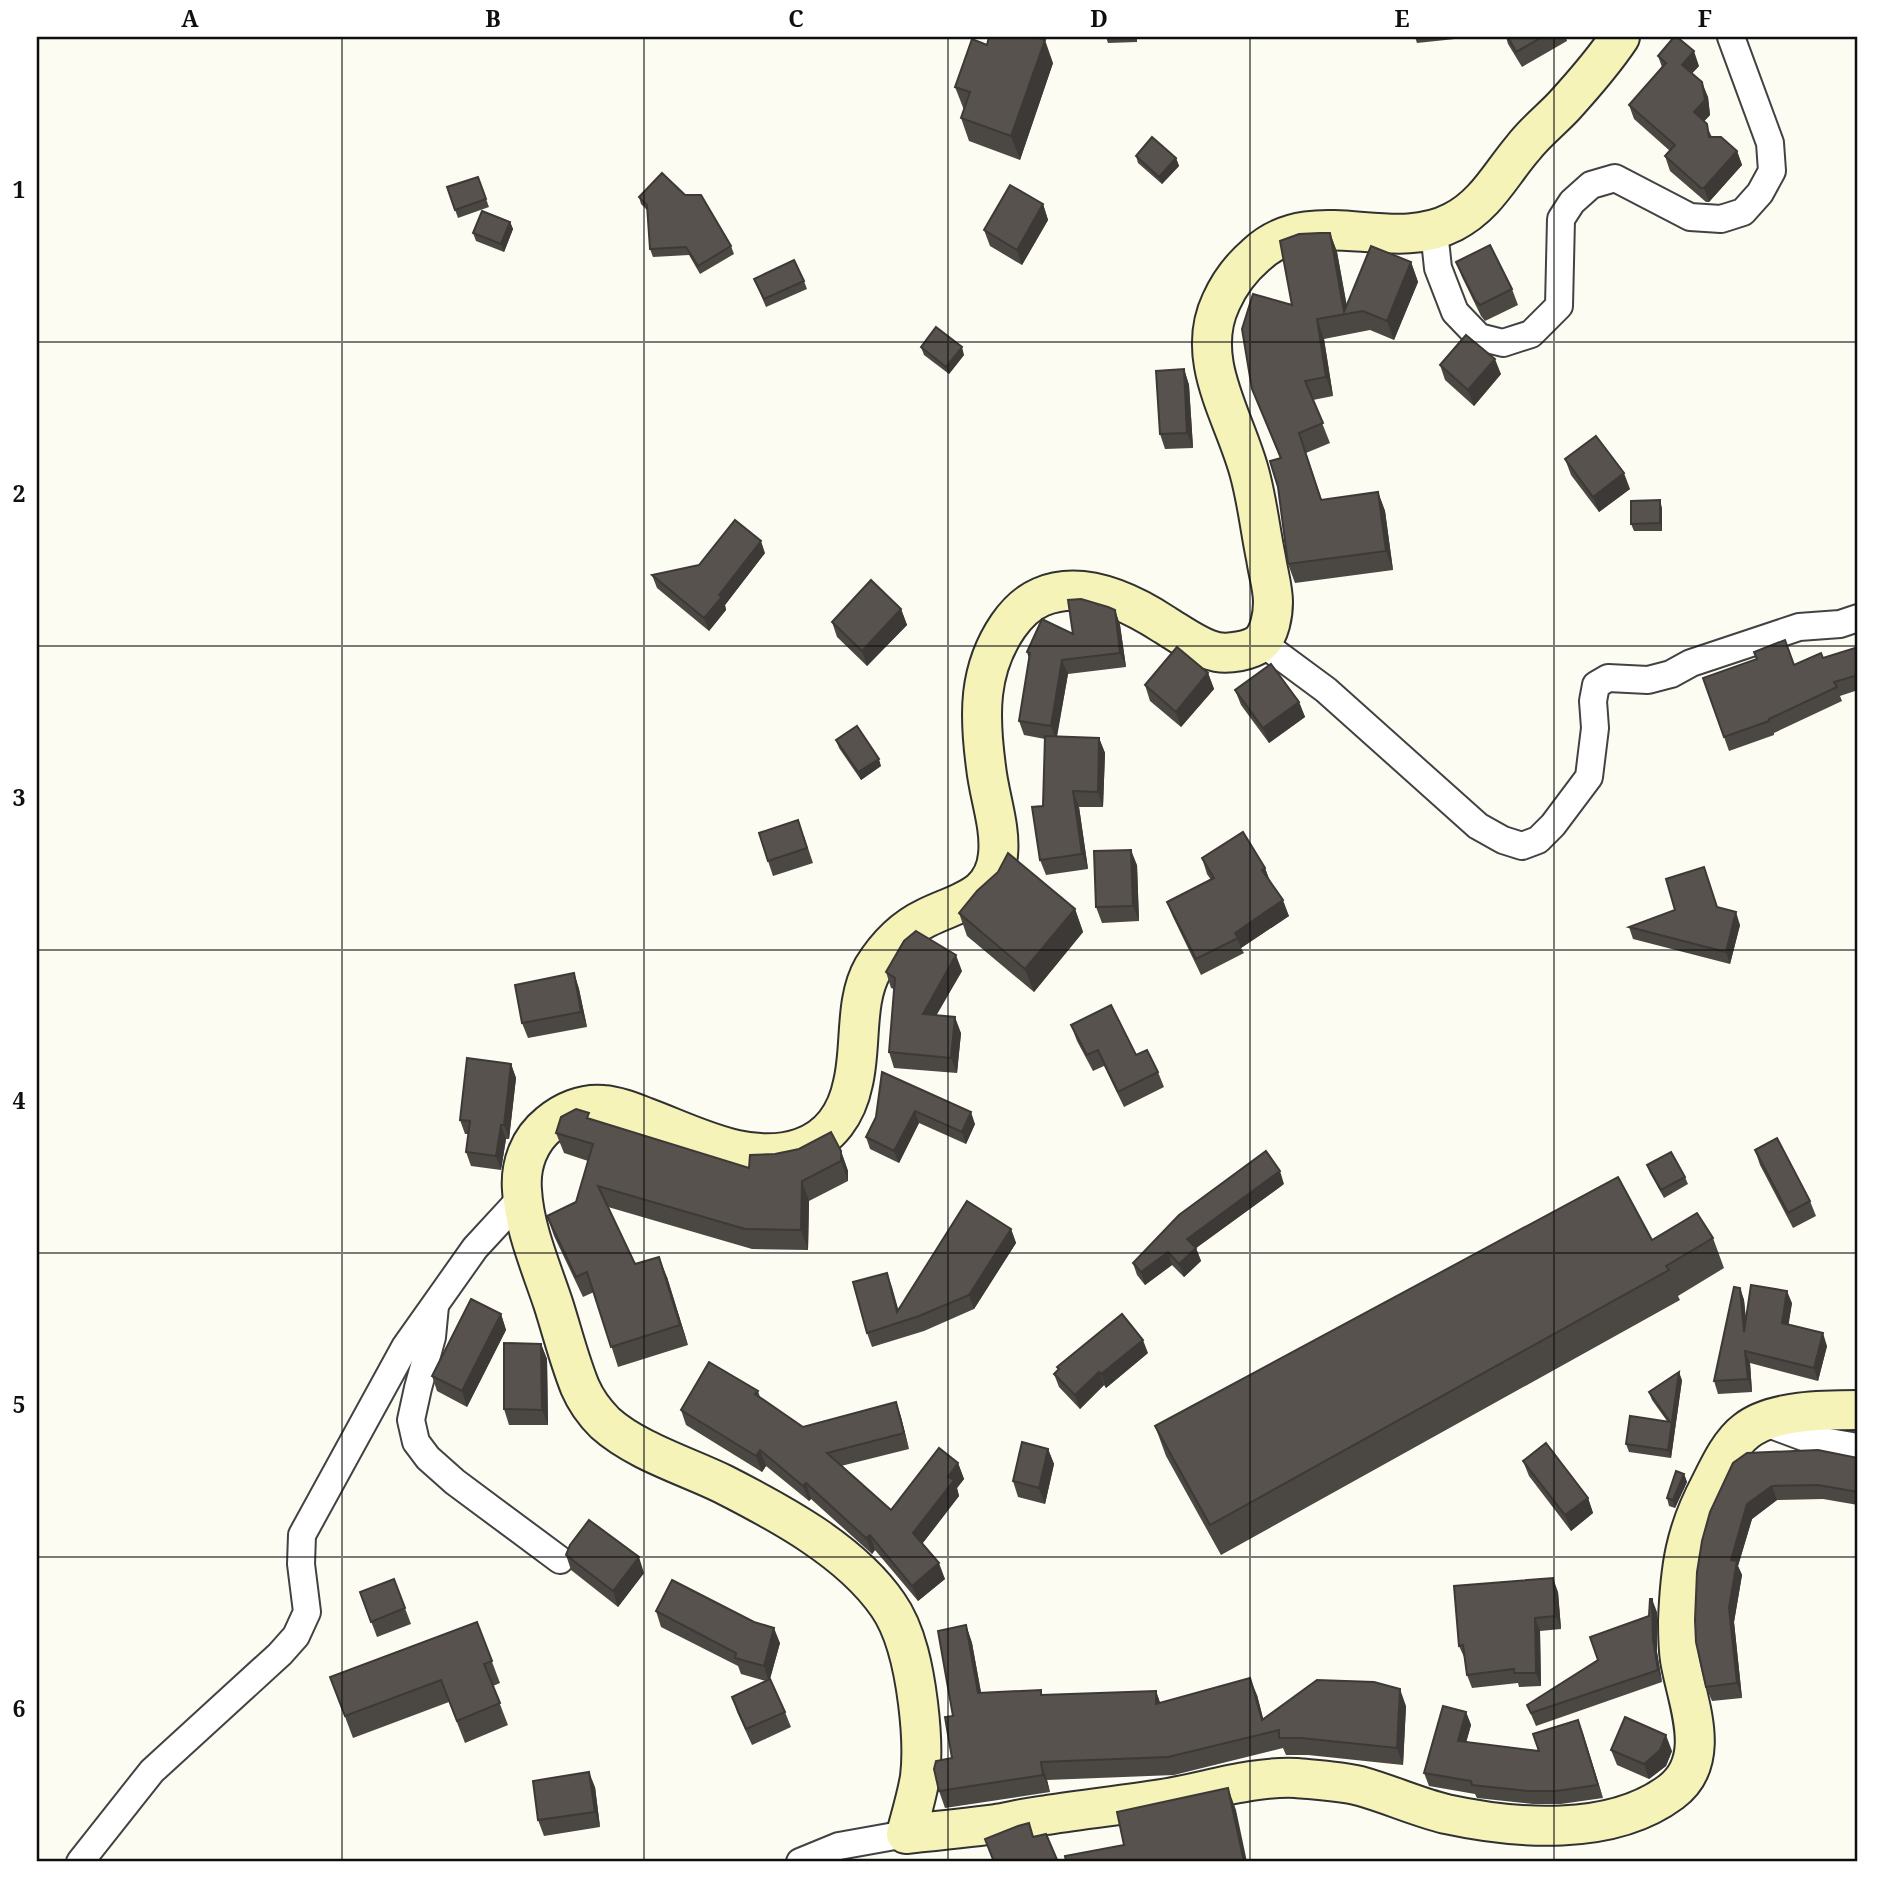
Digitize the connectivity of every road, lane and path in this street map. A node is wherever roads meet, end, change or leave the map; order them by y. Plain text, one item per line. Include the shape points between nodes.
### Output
1 (1620, 37) edge
2 (1731, 37) edge
3 (1434, 231) junction
4 (1858, 618) edge
5 (1261, 642) junction
6 (522, 1197) junction
7 (435, 1305) junction
8 (1858, 1410) edge
9 (1763, 1422) junction
10 (1858, 1447) edge
11 (561, 1560) dead end
12 (902, 1848) edge
13 (80, 1862) edge
14 (800, 1862) edge

1 - 3 street via 1566,104 1524,145 1487,198 1460,219
2 - 3 street via 1770,143 1772,171 1743,212 1721,219 1690,217 1615,178 1591,185 1561,219 1559,306 1531,334 1503,344 1479,337 1455,312 1438,268
3 - 5 street via 1394,234 1328,228 1273,240 1228,288 1214,316 1211,345 1217,385 1250,476 1274,600 1269,629
4 - 5 street via 1799,627 1648,680 1608,678 1596,685 1590,777 1538,840 1522,846 1478,826 1326,690
5 - 6 street via 1244,650 1216,652 1147,613 1076,589 1040,597 1017,613 988,664 982,692 985,766 999,862 987,885 965,903 922,920 894,939 878,960 865,983 853,1085 843,1113 826,1136 780,1154 755,1153 712,1144 632,1112 586,1106 567,1111 539,1133 528,1150
6 - 7 street via 475,1248
6 - 12 street via 575,1373 590,1407 635,1444 808,1531 869,1582 892,1610 914,1679 922,1739 920,1775
7 - 11 street via 432,1337 411,1420 415,1441 455,1482
7 - 13 street via 405,1347 302,1535 307,1612 296,1636 152,1771
8 - 9 street via 1803,1412
9 - 10 street via 1806,1438
9 - 12 street via 1745,1431 1731,1448 1689,1530 1678,1623 1680,1658 1696,1731 1686,1777 1657,1801 1582,1826 1506,1823 1443,1813 1359,1786 1291,1778 997,1824
12 - 14 street via 839,1846

